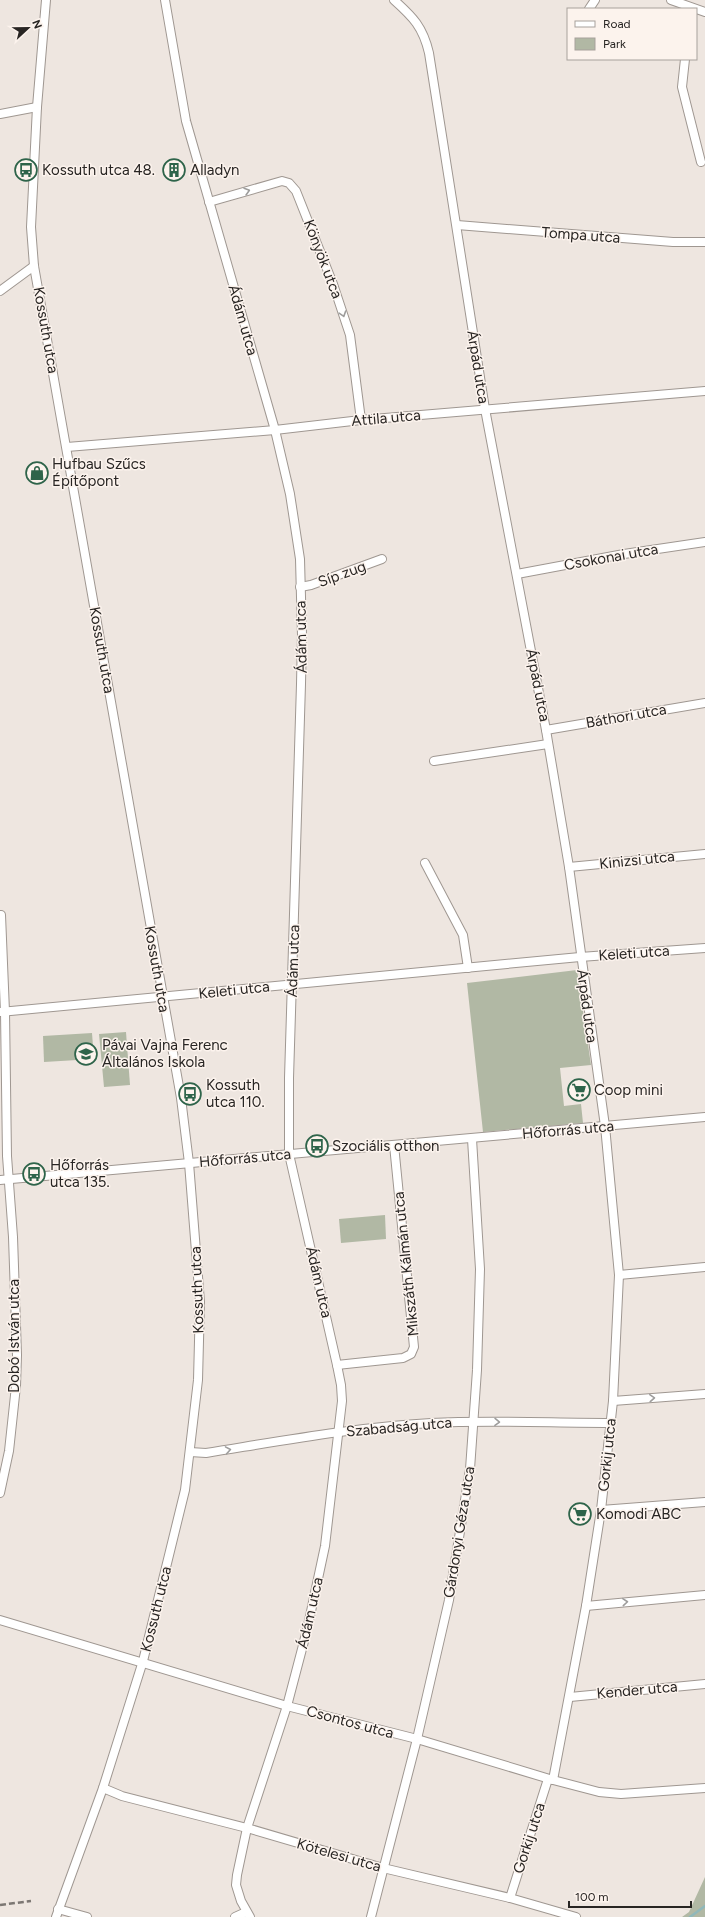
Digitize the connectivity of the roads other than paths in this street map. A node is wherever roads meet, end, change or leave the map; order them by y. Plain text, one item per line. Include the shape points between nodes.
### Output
1 (165, 0) edge
2 (394, 0) edge
3 (671, 0) edge
4 (45, 3) edge
5 (690, 8) edge
6 (685, 60) edge
7 (37, 107) junction
8 (0, 114) edge
9 (701, 162) dead end
10 (209, 202) junction
11 (457, 225) junction
12 (705, 242) edge
13 (34, 266) junction
14 (0, 292) edge
15 (705, 391) edge
16 (485, 409) junction
17 (361, 420) junction
18 (275, 430) junction
19 (67, 447) junction
20 (705, 542) edge
21 (382, 559) dead end
22 (517, 574) junction
23 (300, 587) junction
24 (705, 703) edge
25 (546, 730) junction
26 (548, 744) junction
27 (434, 762) dead end
28 (705, 854) edge
29 (425, 863) dead end
30 (569, 867) junction
31 (1, 915) edge
32 (705, 948) edge
33 (580, 957) junction
34 (468, 968) junction
35 (292, 984) junction
36 (162, 997) junction
37 (2, 1012) edge
38 (705, 1117) edge
39 (605, 1126) junction
40 (472, 1139) junction
41 (394, 1145) junction
42 (289, 1154) junction
43 (189, 1163) junction
44 (9, 1179) junction
45 (0, 1180) edge
46 (705, 1266) edge
47 (619, 1275) junction
48 (337, 1365) junction
49 (705, 1394) edge
50 (613, 1401) junction
51 (473, 1422) junction
52 (610, 1423) junction
53 (338, 1432) junction
54 (190, 1452) junction
55 (0, 1493) edge
56 (705, 1502) edge
57 (601, 1510) junction
58 (705, 1595) edge
59 (586, 1606) junction
60 (0, 1620) edge
61 (143, 1662) junction
62 (705, 1684) edge
63 (570, 1697) junction
64 (287, 1706) junction
65 (416, 1739) junction
66 (551, 1779) junction
67 (102, 1788) junction
68 (705, 1788) edge
69 (247, 1828) junction
70 (383, 1868) junction
71 (510, 1898) junction
72 (58, 1913) edge
73 (248, 1914) edge
74 (87, 1917) edge
75 (235, 1917) edge
76 (371, 1917) edge
77 (576, 1917) edge

1 - 10 street, Ádám utca via 186,121
2 - 11 street, Árpád utca via 413,17 426,39
3 - 5 street
4 - 7 street, Kossuth utca
6 - 9 street via 682,87
7 - 8 street
7 - 13 street, Kossuth utca via 31,227
10 -> 17 street, Könyök utca via 282,181 289,182 296,191 350,335
10 - 18 street, Ádám utca
11 - 12 street, Tompa utca via 673,242
11 - 16 street, Árpád utca
13 - 14 street
13 - 19 street, Kossuth utca
15 - 16 street, Attila utca
16 - 17 street, Attila utca
16 - 22 street, Árpád utca
17 - 18 street, Attila utca
18 - 19 street, Attila utca
18 - 23 street, Ádám utca via 290,494 300,559
19 - 36 street, Kossuth utca
20 - 22 street, Csokonai utca
21 - 23 street, Síp zug via 311,586
22 - 25 street, Árpád utca
23 - 35 street, Ádám utca via 302,670
24 - 25 street, Báthori utca
25 - 26 street, Árpád utca
26 - 27 street
26 - 30 street, Árpád utca
28 - 30 street, Kinizsi utca
29 - 34 street via 463,935
30 - 33 street, Árpád utca
31 - 37 street, Dobó István utca
32 - 33 street, Keleti utca
33 - 34 street, Keleti utca
33 - 39 street, Árpád utca
34 - 35 street, Keleti utca
35 - 36 street, Keleti utca
35 - 42 street, Ádám utca
36 - 37 street, Keleti utca
36 - 43 street, Kossuth utca
37 - 44 street, Dobó István utca
38 - 39 street, Hőforrás utca
39 - 40 street, Hőforrás utca
39 - 47 street, Gorkij utca
40 - 41 street, Hőforrás utca
40 - 51 street, Gárdonyi Géza utca via 480,1269
41 - 42 street, Hőforrás utca
41 - 48 street, Mikszáth Kálmán utca via 414,1347 410,1354 403,1358
42 - 43 street, Hőforrás utca
42 - 48 street, Ádám utca
43 - 44 street, Hőforrás utca
43 - 54 street, Kossuth utca via 200,1302 198,1380
44 - 45 street, Hőforrás utca
44 - 55 street, Dobó István utca via 17,1355 10,1444
46 - 47 street
47 - 50 street, Gorkij utca
48 - 53 street, Ádám utca via 342,1392
50 -> 49 street
50 - 52 street, Gorkij utca
51 -> 52 street, Szabadság utca
51 - 53 street, Szabadság utca via 431,1423
51 - 65 street, Gárdonyi Géza utca via 467,1491 450,1600
52 - 57 street, Gorkij utca
54 -> 53 street, Szabadság utca via 206,1453
53 - 64 street, Ádám utca via 325,1546
54 - 61 street, Kossuth utca via 185,1490
56 - 57 street
57 - 59 street, Gorkij utca
59 -> 58 street
59 - 63 street, Gorkij utca
60 - 61 street, Csontos utca
61 - 64 street, Csontos utca
61 - 67 street, Kossuth utca
62 - 63 street, Kender utca
63 - 66 street, Gorkij utca
64 - 65 street, Csontos utca
64 - 69 street, Ádám utca
65 - 66 street, Csontos utca
65 - 70 street, Gárdonyi Géza utca
66 - 68 street, Csontos utca via 599,1792 621,1794
66 - 71 street, Gorkij utca
67 - 69 street, Kötelesi utca via 122,1796
67 - 72 street, Kossuth utca
69 - 70 street, Kötelesi utca
69 - 73 street, Ádám utca via 236,1885 240,1901
70 - 71 street, Kötelesi utca
70 - 76 street, Gárdonyi Géza utca
71 - 77 street, Kötelesi utca
72 - 74 street
73 - 75 street

